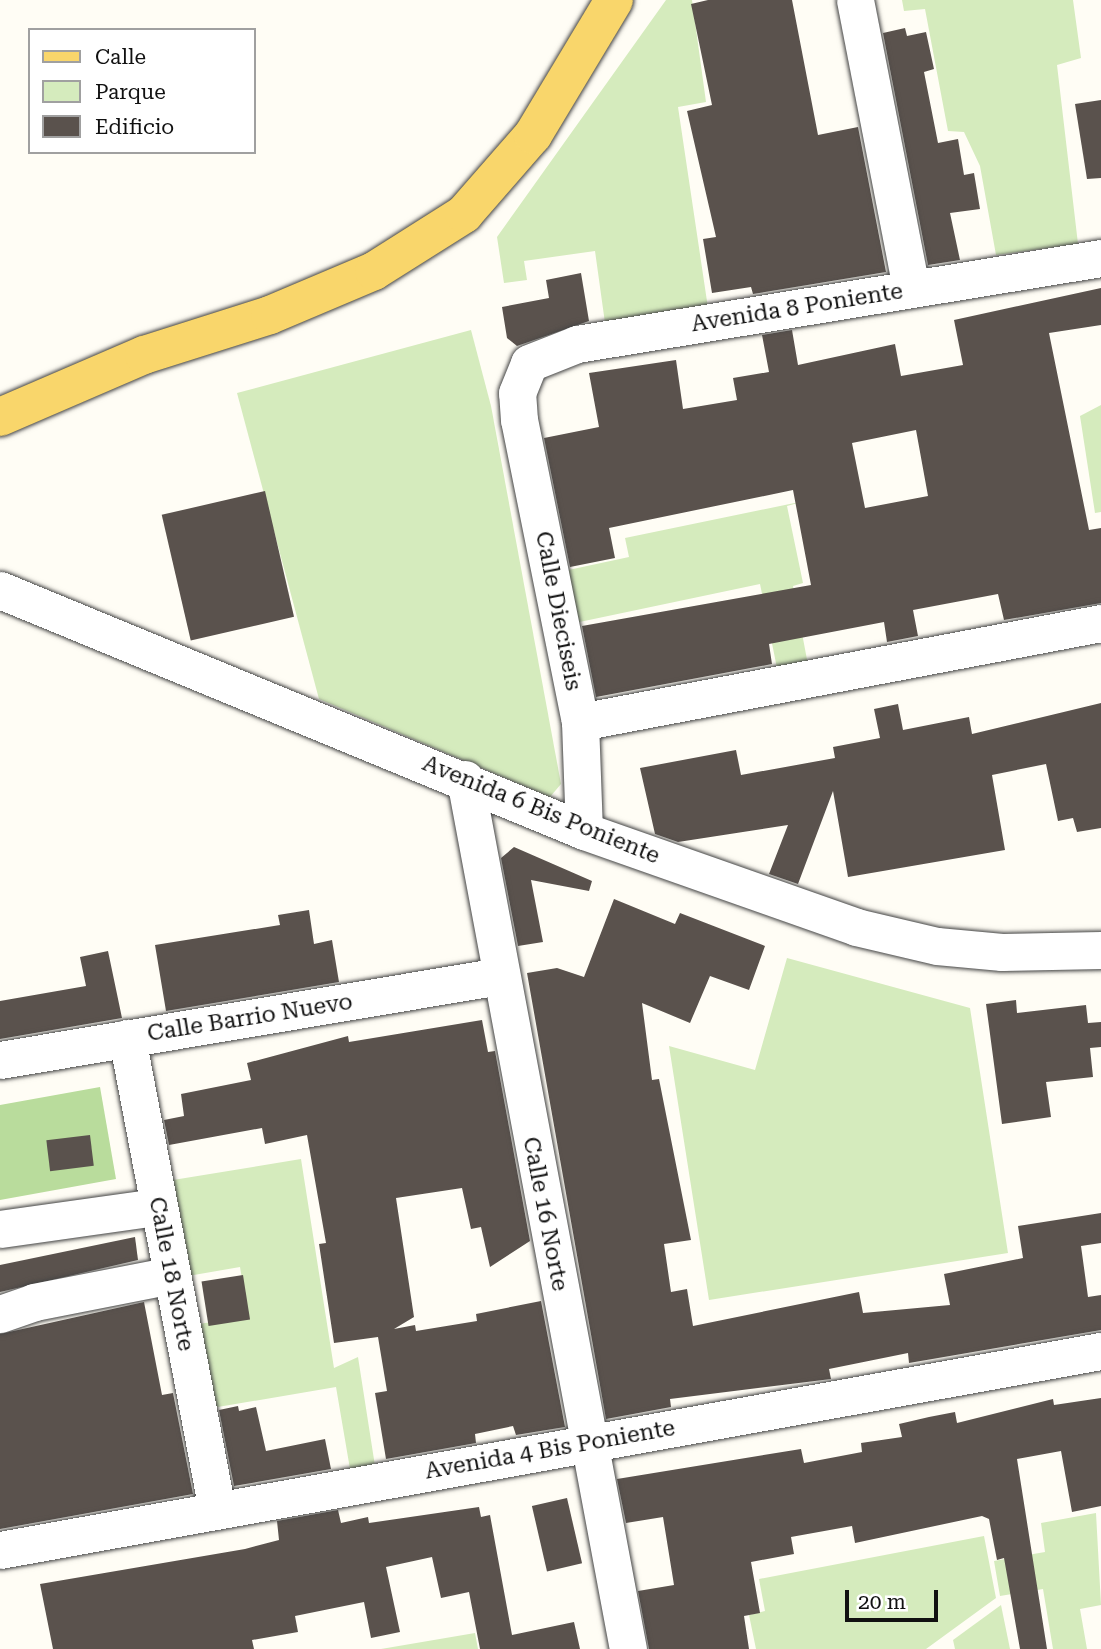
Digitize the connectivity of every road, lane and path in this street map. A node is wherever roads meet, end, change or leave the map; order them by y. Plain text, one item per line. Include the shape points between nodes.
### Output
1 (614, 0) edge
2 (855, 0) edge
3 (1101, 258) edge
4 (911, 289) junction
5 (517, 393) joint
6 (0, 417) edge
7 (0, 590) edge
8 (1101, 623) edge
9 (580, 722) junction
10 (464, 779) junction
11 (584, 831) junction
12 (1101, 950) edge
13 (500, 976) junction
14 (127, 1038) junction
15 (0, 1060) edge
16 (157, 1207) junction
17 (0, 1229) edge
18 (171, 1275) junction
19 (0, 1314) edge
20 (1101, 1351) edge
21 (589, 1444) junction
22 (217, 1509) junction
23 (0, 1550) edge
24 (628, 1649) edge

1 - 6 main road via 533,135 464,214 374,271 270,315 48,393
2 - 4 street
3 - 4 street, Avenida 8 Poniente
4 - 5 street, Avenida 8 Poniente via 576,344 529,363
5 - 9 street, Calle Dieciseis
7 - 10 street, Avenida 6 Bis Poniente
8 - 9 street
9 - 11 street, Calle Dieciseis
10 - 11 street, Avenida 6 Bis Poniente
10 - 13 street, Calle 16 Norte
11 - 12 street, Avenida 6 Bis Poniente via 856,927 937,946 1002,952
13 - 14 street, Calle Barrio Nuevo
13 - 21 street, Calle 16 Norte
14 - 15 street, Calle Barrio Nuevo
14 - 16 street, Calle 18 Norte
16 - 17 street
16 - 18 street, Calle 18 Norte
18 - 19 street
18 - 22 street, Calle 18 Norte
20 - 21 street, Avenida 4 Bis Poniente
21 - 22 street, Avenida 4 Bis Poniente
21 - 24 street, Calle 16 Norte
22 - 23 street, Avenida 4 Bis Poniente

